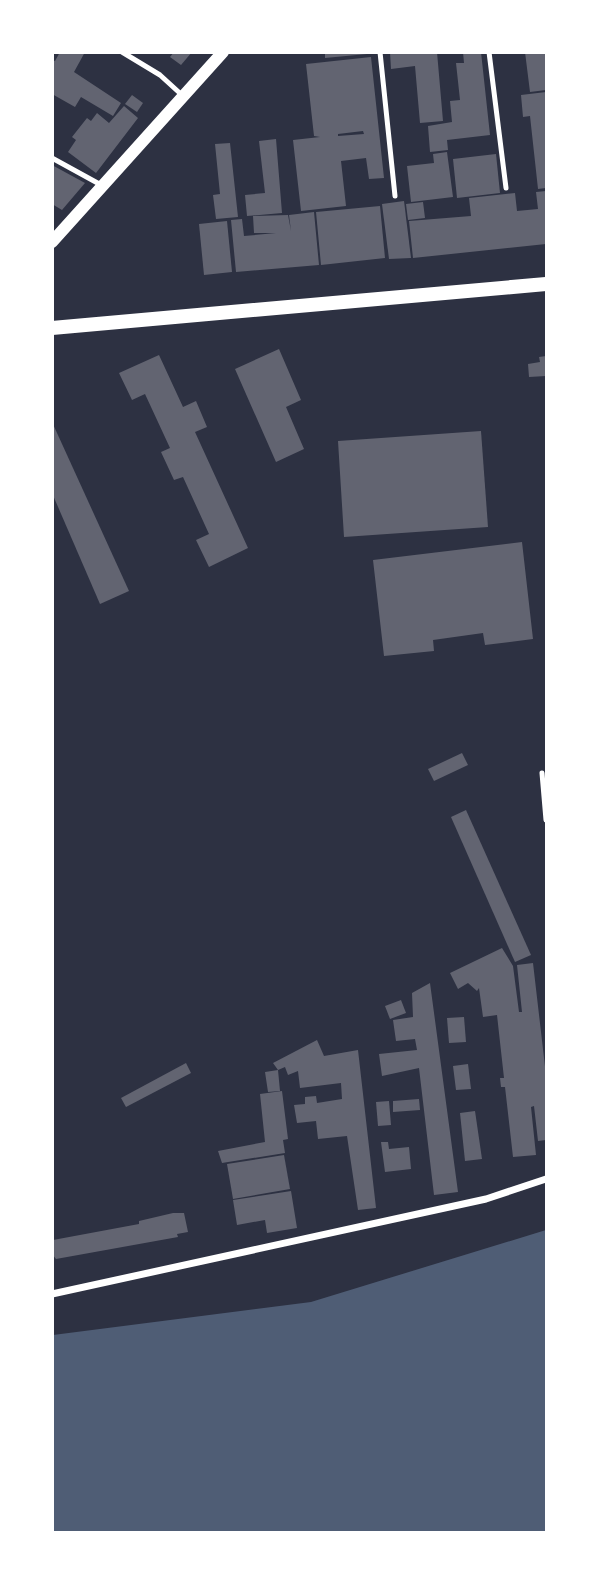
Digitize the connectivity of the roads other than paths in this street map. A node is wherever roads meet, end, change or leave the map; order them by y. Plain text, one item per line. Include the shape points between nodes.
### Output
1 (122, 52) edge
2 (223, 52) edge
3 (380, 52) edge
4 (489, 52) edge
5 (183, 96) junction
6 (52, 158) edge
7 (103, 186) junction
8 (506, 188) dead end
9 (395, 197) dead end
10 (52, 242) edge
11 (547, 284) edge
12 (52, 328) edge
13 (542, 773) dead end
14 (547, 820) edge
15 (547, 1180) edge
16 (52, 1294) edge

1 - 5 lane via 160,75
2 - 5 street
3 - 9 lane
4 - 8 lane
5 - 7 street
6 - 7 lane
7 - 10 street
11 - 12 main road
13 - 14 lane
15 - 16 street via 486,1199

